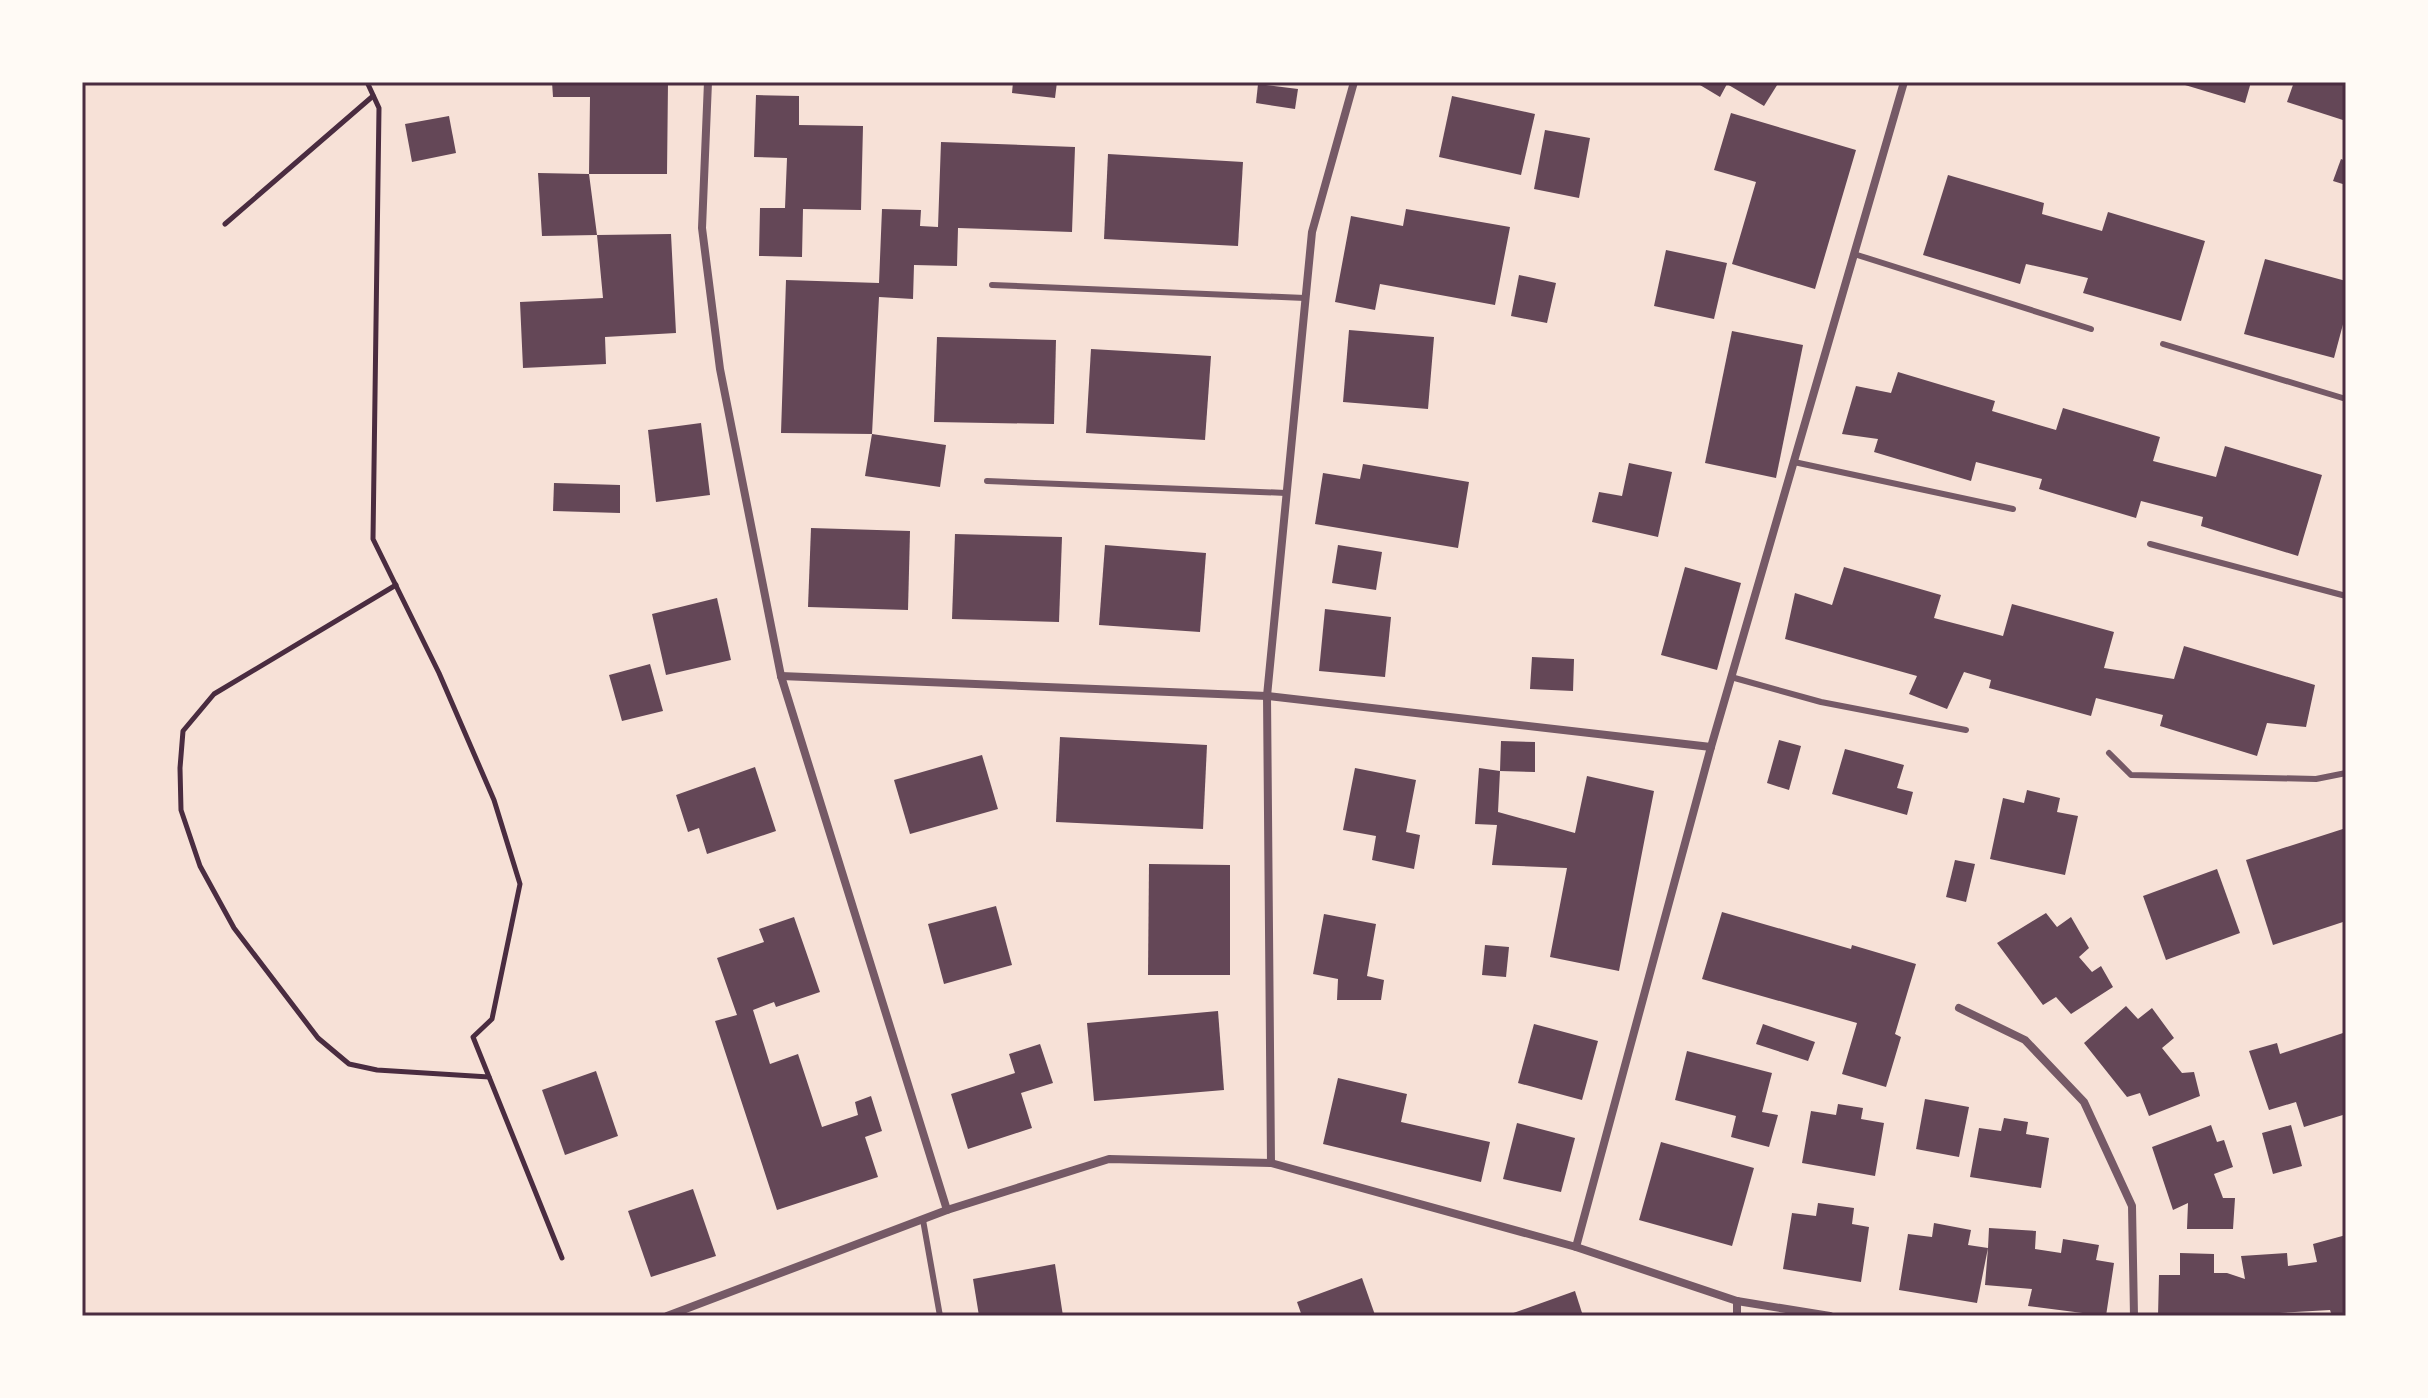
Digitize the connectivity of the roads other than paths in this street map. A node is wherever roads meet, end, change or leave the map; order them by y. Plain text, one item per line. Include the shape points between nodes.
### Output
1 (708, 82) edge
2 (1354, 82) edge
3 (1904, 82) edge
4 (1854, 254) junction
5 (992, 285) dead end
6 (1305, 298) junction
7 (2091, 329) dead end
8 (2163, 344) dead end
9 (2346, 399) edge
10 (1794, 462) junction
11 (987, 481) dead end
12 (1286, 493) junction
13 (2013, 509) dead end
14 (2150, 544) dead end
15 (2346, 596) edge
16 (781, 676) junction
17 (1731, 677) junction
18 (1267, 696) junction
19 (1966, 730) dead end
20 (1711, 747) junction
21 (2109, 753) dead end
22 (2346, 773) edge
23 (1959, 1008) dead end
24 (1271, 1163) junction
25 (947, 1210) junction
26 (923, 1220) junction
27 (1576, 1247) junction
28 (1737, 1301) junction
29 (667, 1316) edge
30 (940, 1316) edge
31 (1737, 1316) edge
32 (1830, 1316) edge
33 (2134, 1316) edge

1 - 16 street via 702,228 720,369
2 - 6 street via 1312,232
3 - 4 street
4 - 7 lane
4 - 10 street
5 - 6 lane
6 - 12 street
8 - 9 lane
10 - 13 lane
10 - 17 street
11 - 12 lane
12 - 18 street
14 - 15 lane
16 - 18 street
16 - 25 street
17 - 19 lane via 1821,702
17 - 20 street
18 - 20 street
18 - 24 street
20 - 27 street
21 - 22 lane via 2131,775 2316,779
23 - 33 street via 2025,1040 2084,1102 2132,1206
24 - 25 street via 1109,1159
24 - 27 street
25 - 26 street
26 - 29 street
26 - 30 lane
27 - 28 street
28 - 31 street
28 - 32 street

